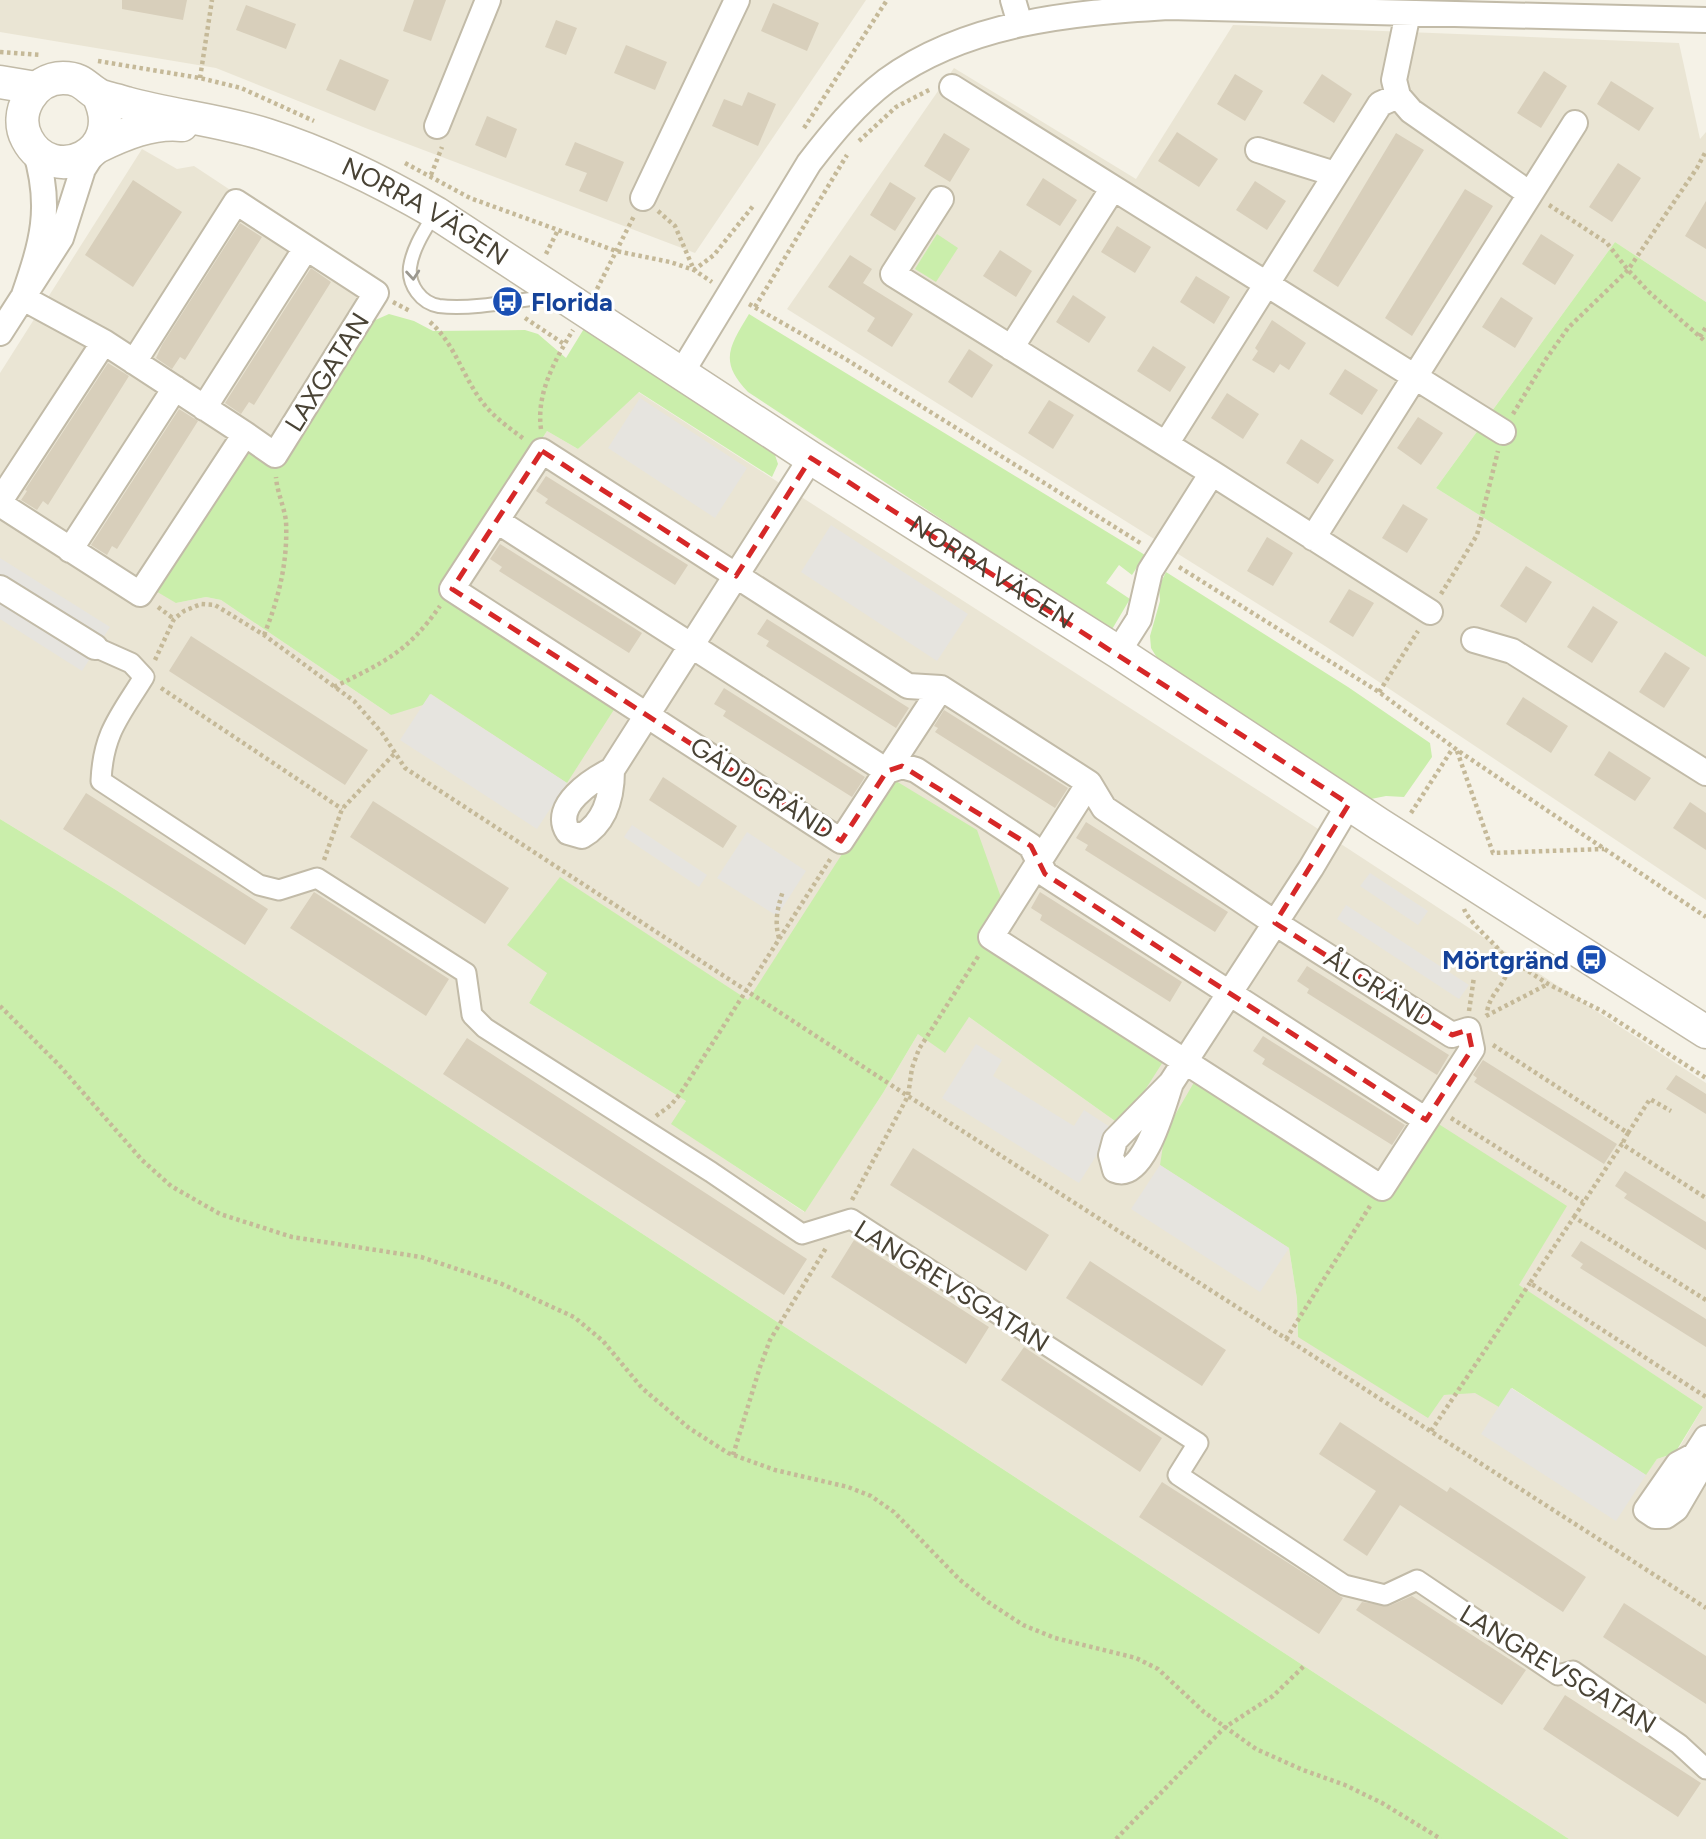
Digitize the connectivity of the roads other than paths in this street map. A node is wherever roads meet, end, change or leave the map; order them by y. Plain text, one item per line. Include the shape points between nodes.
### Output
1 (488, 0) edge
2 (737, 0) edge
3 (1013, 0) edge
4 (1408, 13) junction
5 (1706, 20) edge
6 (1020, 24) junction
7 (0, 82) edge
8 (952, 87) road end
9 (36, 88) junction
10 (98, 95) junction
11 (1398, 96) junction
12 (0, 113) edge
13 (1575, 123) dead end
14 (437, 126) road end
15 (265, 134) junction
16 (30, 142) junction
17 (97, 147) junction
18 (1258, 150) dead end
19 (1335, 174) junction
20 (1113, 188) junction
21 (1530, 194) junction
22 (643, 198) road end
23 (941, 199) dead end
24 (436, 213) junction
25 (306, 248) junction
26 (1266, 283) junction
27 (559, 295) junction
28 (23, 298) junction
29 (0, 333) edge
30 (104, 342) junction
31 (1011, 348) junction
32 (134, 362) junction
33 (682, 372) junction
34 (1417, 377) junction
35 (175, 388) junction
36 (204, 408) junction
37 (1503, 432) road end
38 (245, 434) junction
39 (1166, 444) junction
40 (811, 458) junction
41 (1212, 473) junction
42 (0, 502) edge
43 (497, 521) junction
44 (1314, 538) junction
45 (71, 550) junction
46 (736, 576) junction
47 (0, 587) edge
48 (1430, 612) road end
49 (1474, 640) dead end
50 (691, 645) junction
51 (95, 647) joint
52 (1118, 652) junction
53 (942, 688) junction
54 (648, 714) junction
55 (612, 770) dead end
56 (887, 771) junction
57 (1706, 773) edge
58 (1089, 783) junction
59 (1349, 804) junction
60 (1040, 861) junction
61 (1275, 923) junction
62 (1230, 993) junction
63 (1706, 1032) edge
64 (1185, 1062) junction
65 (1171, 1083) dead end
66 (1430, 1113) junction
67 (1706, 1769) edge

1 - 14 street
2 - 22 street
3 - 6 street
4 - 5 street via 1622,13
4 - 6 street via 1168,7
4 - 11 street via 1394,80
6 - 33 street via 957,43 919,61 856,107 809,163
7 - 9 street, NORRA VÄGEN
8 - 20 street
9 - 10 street, NORRA VÄGEN via 48,81 76,79
9 - 16 street via 23,112
10 - 15 street, NORRA VÄGEN
10 - 17 street via 107,121
11 - 19 street via 1380,104
11 - 21 street via 1412,111
12 - 16 street, NORRA VÄGEN
13 - 21 street
15 - 17 street, NORRA VÄGEN via 158,125
15 - 24 street, NORRA VÄGEN via 380,180
16 - 17 street, NORRA VÄGEN via 46,158 60,162 87,156
16 - 28 street via 43,181 44,224
17 - 28 street via 83,169 61,237
18 - 19 street
19 - 26 street
20 - 26 street
20 - 31 street
21 - 34 street
23 - 31 street via 893,274
24 - 27 street, NORRA VÄGEN
24 -> 27 lane via 417,243 410,267 411,283 426,301 438,306 481,305
25 - 32 street, LAXGATAN via 236,202
25 - 36 street
25 - 38 street, LAXGATAN via 376,293 275,455
26 - 34 street
26 - 39 street
27 - 33 street, NORRA VÄGEN
28 - 29 street
28 - 30 street, LAXGATAN
30 - 32 street, LAXGATAN
30 - 42 street, LAXGATAN
31 - 39 street
32 - 35 street, LAXGATAN
33 - 40 street, NORRA VÄGEN
34 - 37 street
34 - 44 street
35 - 36 street, LAXGATAN
35 - 45 street
36 - 38 street, LAXGATAN
38 - 45 street, LAXGATAN via 140,594
39 - 41 street
40 - 46 street
40 - 52 street, NORRA VÄGEN
41 - 44 street
41 - 52 street via 1159,556 1145,583 1139,619
42 - 45 street, LAXGATAN
43 - 46 street via 542,452
43 - 50 street
43 - 54 street, GÄDDGRÄND via 452,589
44 - 48 street
46 - 50 street
46 - 53 street via 908,686
47 - 51 street
49 - 57 street via 1512,651
50 - 54 street
50 - 56 street
51 - 67 street, LANGREVSGATAN via 131,663 144,677 108,735 101,781 259,885 279,890 317,878 466,973 472,1014 485,1028 802,1234 850,1219 1198,1443 1178,1475 1344,1585 1385,1595 1417,1580 1558,1675 1573,1671 1679,1744
52 - 59 street, NORRA VÄGEN
53 - 56 street, GÄDDGRÄND
53 - 58 street
54 - 55 street
54 - 56 street, GÄDDGRÄND via 841,841
56 - 60 street via 902,766 916,770 1031,846
58 - 60 street
58 - 61 street, ÅLGRÄND via 1104,808
59 - 61 street
59 - 63 street, NORRA VÄGEN
60 - 62 street via 1045,874
60 - 64 street via 990,937
61 - 62 street
61 - 66 street, ÅLGRÄND via 1452,1035 1478,1022 1472,1049
62 - 64 street
62 - 66 street
64 - 65 street
64 - 66 street, ÅLGRÄND via 1381,1188

